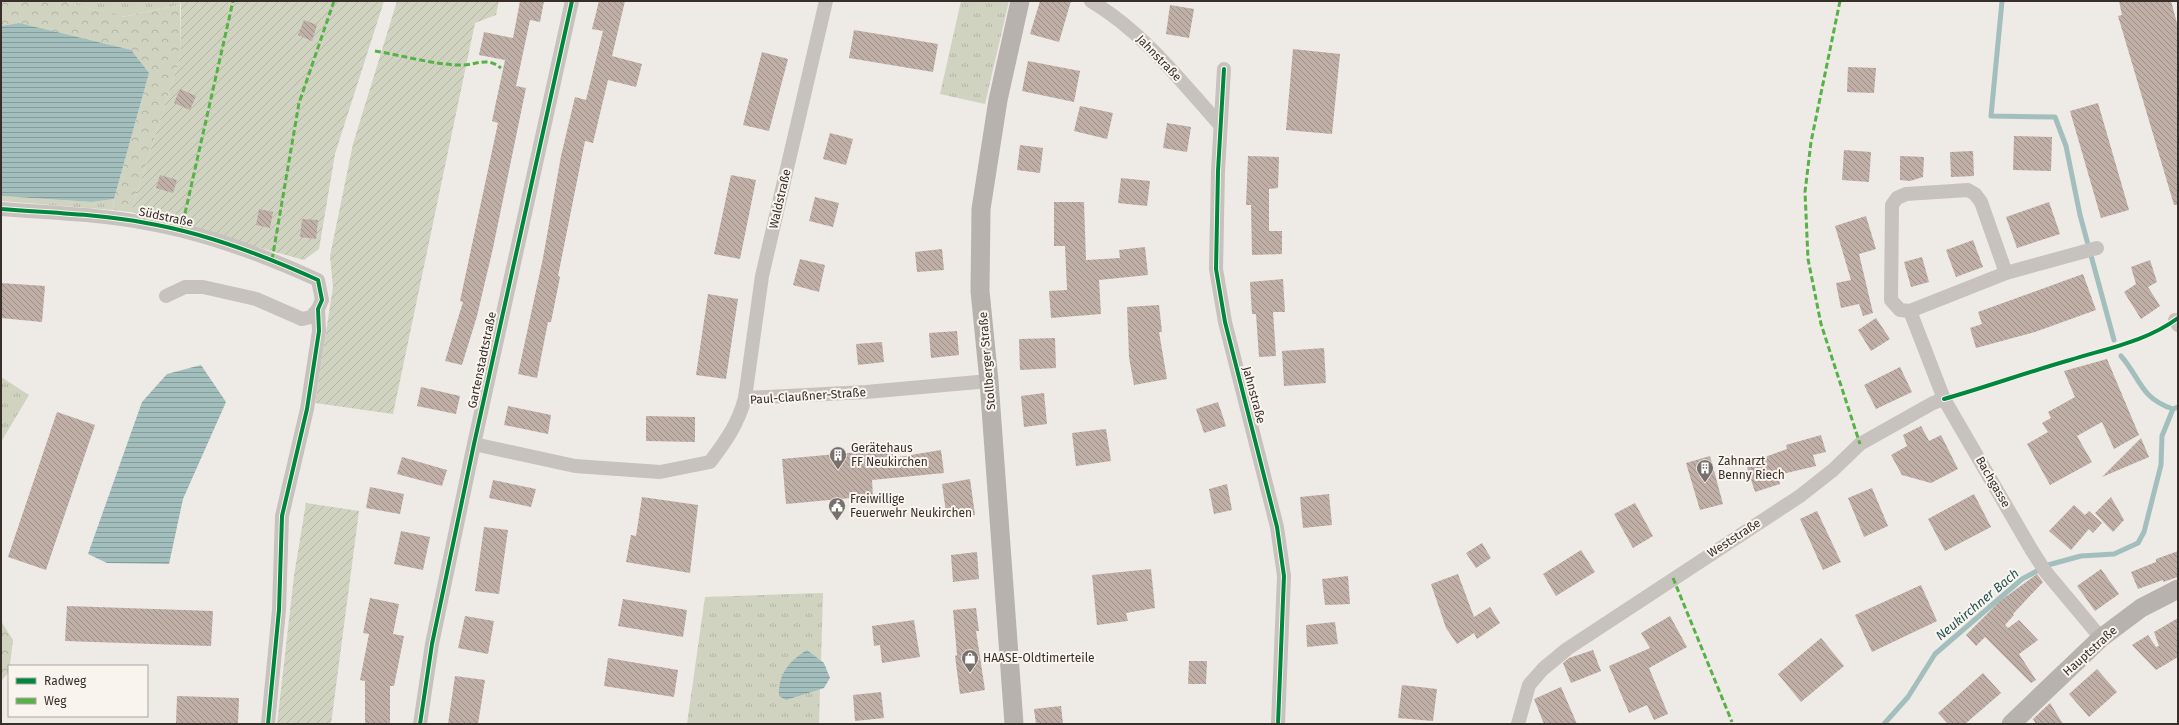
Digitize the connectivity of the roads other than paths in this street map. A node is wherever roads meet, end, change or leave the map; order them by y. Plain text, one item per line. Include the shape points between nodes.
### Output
1 (572, 1) edge
2 (826, 1) edge
3 (1020, 1) edge
4 (1091, 1) edge
5 (1224, 69) dead end
6 (1220, 125) junction
7 (1, 209) edge
8 (2097, 248) dead end
9 (2006, 273) junction
10 (166, 296) dead end
11 (318, 309) junction
12 (1910, 311) junction
13 (989, 381) junction
14 (745, 398) junction
15 (1944, 400) junction
16 (474, 444) junction
17 (2178, 590) edge
18 (2101, 638) junction
19 (268, 724) edge
20 (420, 724) edge
21 (1014, 724) edge
22 (1278, 724) edge
23 (1518, 724) edge
24 (2011, 724) edge

1 - 16 street, Gartenstadtstraße
2 - 14 street, Waldstraße via 762,276
3 - 13 main road, Stollberger Straße via 998,100 981,210 980,291
4 - 6 street, Jahnstraße via 1139,37 1162,59
5 - 6 street, Jahnstraße
6 - 22 street, Jahnstraße via 1216,269 1224,322 1277,527 1284,576
7 - 11 street, Südstraße via 128,220 210,237 279,262 318,280 322,300
8 - 9 street
9 - 12 street
9 - 12 street via 1981,202 1975,194 1968,190 1906,194 1897,198 1892,205 1891,300 1900,310
10 - 11 street via 185,287 203,287 256,299 302,319 310,317
11 - 19 street via 319,331 307,409 282,516 279,610
12 - 15 street, Bachgasse
13 - 14 street, Paul-Claußner-Straße via 866,392
13 - 21 main road, Stollberger Straße
14 - 16 street, Paul-Claußner-Straße via 740,418 710,462 660,472 575,466
15 - 18 street, Bachgasse via 2043,568
15 - 23 street, Weststraße via 1933,403 1860,444 1800,496 1567,649 1529,685
16 - 20 street, Gartenstadtstraße via 432,644
17 - 18 main road, Hauptstraße via 2141,608
18 - 24 main road, Hauptstraße

